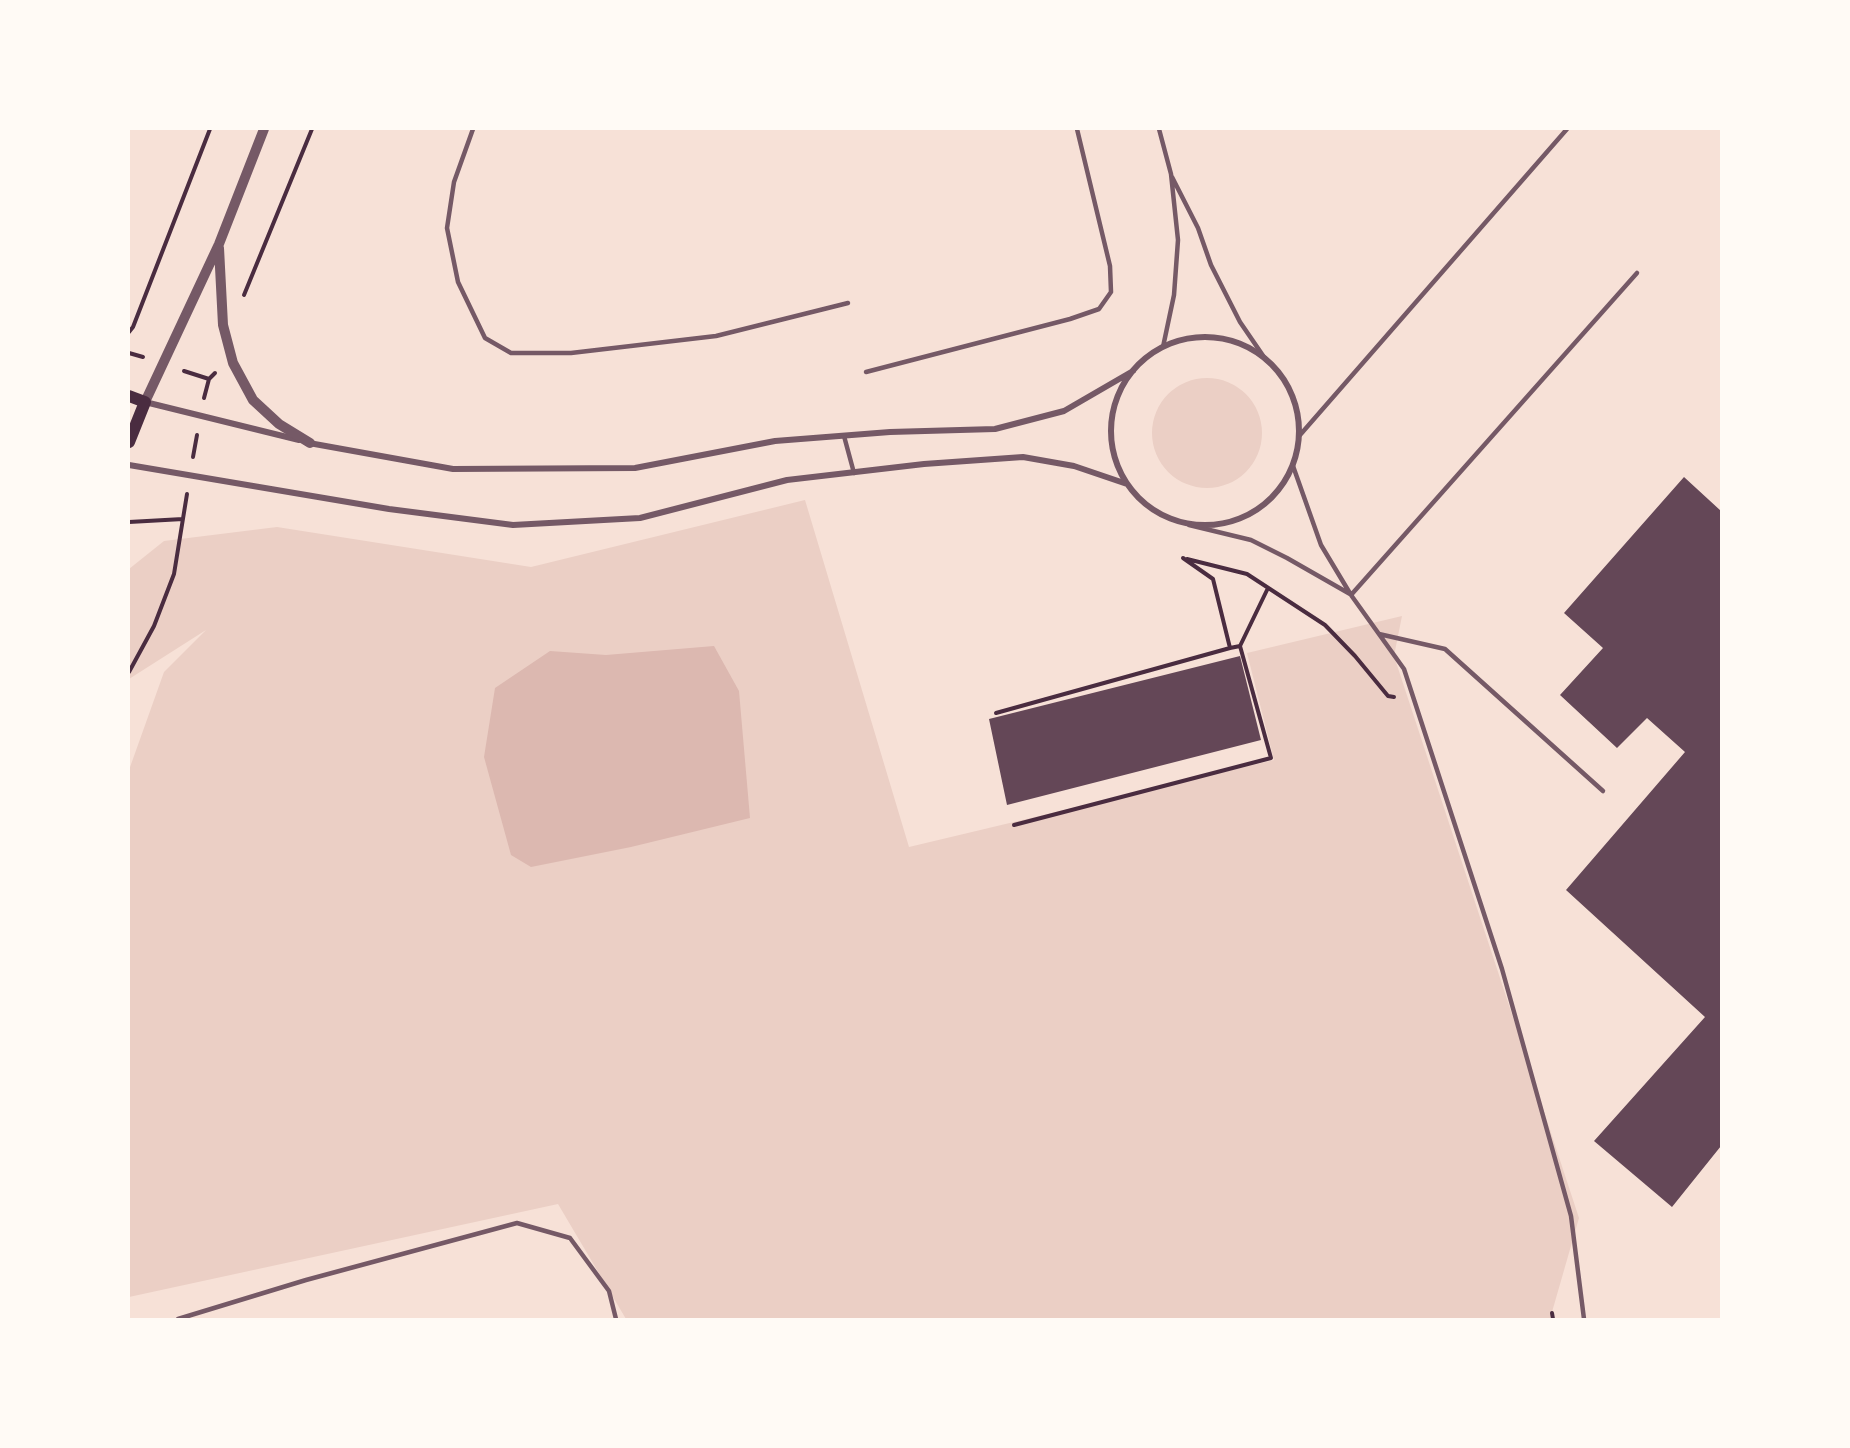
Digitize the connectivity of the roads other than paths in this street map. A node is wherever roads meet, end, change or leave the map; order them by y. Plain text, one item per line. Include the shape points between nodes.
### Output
1 (264, 129) edge
2 (473, 129) edge
3 (1077, 129) edge
4 (1159, 129) edge
5 (1567, 129) edge
6 (1171, 174) junction
7 (219, 244) junction
8 (1637, 273) dead end
9 (848, 303) dead end
10 (1163, 347) junction
11 (1266, 360) junction
12 (1133, 371) junction
13 (866, 372) dead end
14 (129, 396) edge
15 (145, 402) junction
16 (1300, 435) junction
17 (844, 436) junction
18 (129, 442) edge
19 (310, 443) junction
20 (129, 465) edge
21 (1293, 466) junction
22 (854, 472) junction
23 (1127, 484) junction
24 (1189, 525) junction
25 (1351, 595) junction
26 (1379, 634) junction
27 (1603, 790) dead end
28 (178, 1319) edge
29 (616, 1319) edge
30 (1584, 1319) edge

1 - 7 street
2 - 9 lane via 454,182 447,228 458,282 485,338 511,352 564,354 716,336
3 - 13 lane via 1110,266 1111,292 1099,309
4 - 6 lane
5 - 16 lane
6 - 10 lane via 1178,240 1174,295
6 - 11 lane via 1240,322
7 - 15 street
7 - 19 street via 224,325 233,363 254,400 279,424
8 - 25 lane
10 - 11 street via 1189,339 1217,338 1243,345
10 - 12 street
11 - 16 street via 1289,389
12 - 17 street via 1065,411 995,429
12 - 23 street via 1118,397 1112,426 1114,456
14 - 15 main road
15 - 18 main road
15 - 19 street
16 - 21 street
17 - 19 street via 775,441 635,468 453,469
17 - 22 lane
20 - 22 street via 389,509 513,525 640,518 787,480
21 - 24 street via 1276,494 1251,514 1221,525
21 - 25 lane via 1321,545
22 - 23 street via 1023,457 1074,465
23 - 24 street via 1144,503 1165,517
24 - 25 lane via 1251,540
25 - 26 lane
26 - 27 lane via 1445,649
26 - 30 lane via 1404,669 1502,969 1571,1216
28 - 29 lane via 517,1223 570,1238 609,1291

